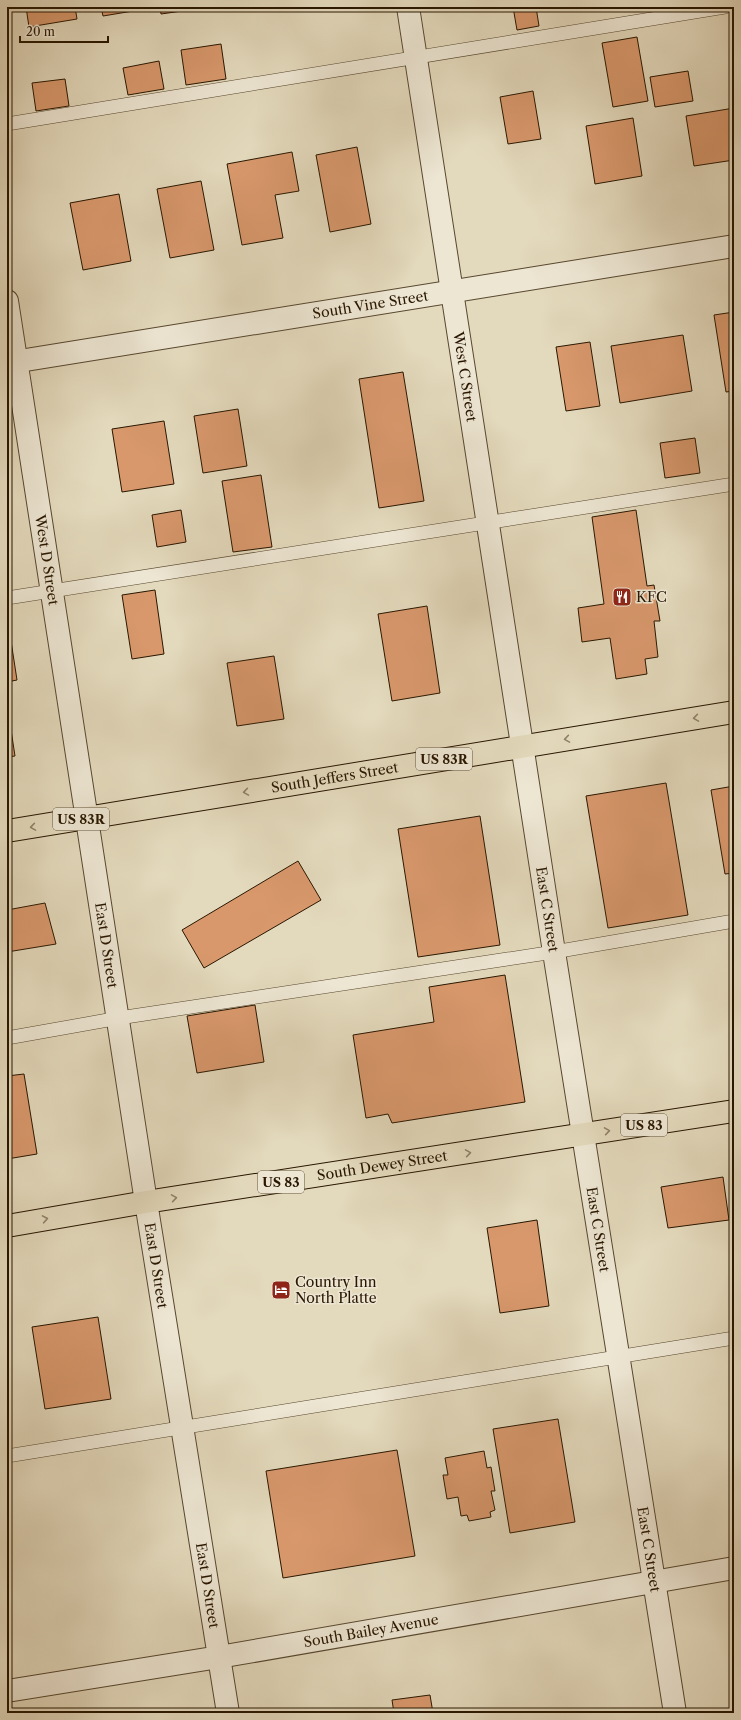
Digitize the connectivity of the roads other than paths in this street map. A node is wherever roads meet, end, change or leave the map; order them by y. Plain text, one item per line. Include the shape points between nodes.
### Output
1 (408, 7) edge
2 (725, 7) edge
3 (415, 56) junction
4 (7, 124) edge
5 (734, 246) edge
6 (452, 291) junction
7 (7, 302) edge
8 (12, 363) edge
9 (734, 484) edge
10 (488, 522) junction
11 (51, 591) junction
12 (7, 598) edge
13 (734, 712) edge
14 (522, 746) junction
15 (86, 818) junction
16 (7, 831) edge
17 (734, 921) edge
18 (554, 952) junction
19 (119, 1018) junction
20 (7, 1038) edge
21 (734, 1111) edge
22 (583, 1135) junction
23 (146, 1202) junction
24 (7, 1226) edge
25 (734, 1338) edge
26 (619, 1356) junction
27 (182, 1428) junction
28 (7, 1456) edge
29 (734, 1568) edge
30 (654, 1582) junction
31 (219, 1657) junction
32 (7, 1691) edge
33 (228, 1713) edge
34 (675, 1713) edge

1 - 3 street, West C Street
2 - 3 lane
3 - 4 lane
3 - 6 street, West C Street
5 - 6 street, South Vine Street
6 - 8 street, South Vine Street
6 - 10 street, West C Street
7 - 8 street, West D Street
8 - 11 street, West D Street
9 - 10 lane
10 - 11 lane
10 - 14 street, West C Street
11 - 12 lane
11 - 15 street, West D Street
13 -> 14 highway, South Jeffers Street / US 83R
14 -> 15 highway, South Jeffers Street / US 83R
14 - 18 street, East C Street
15 -> 16 highway, South Jeffers Street / US 83R
15 - 19 street, East D Street
17 - 18 lane
18 - 19 lane
18 - 22 street, East C Street
19 - 20 lane
19 - 23 street, East D Street
22 -> 21 highway, South Dewey Street / US 83
23 -> 22 highway, South Dewey Street / US 83
22 - 26 street, East C Street
24 -> 23 highway, South Dewey Street / US 83
23 - 27 street, East D Street
25 - 26 lane
26 - 27 lane
26 - 30 street, East C Street
27 - 28 lane
27 - 31 street, East D Street
29 - 30 street, South Bailey Avenue
30 - 31 street, South Bailey Avenue
30 - 34 street, East C Street
31 - 32 street, South Bailey Avenue
31 - 33 street, East D Street

